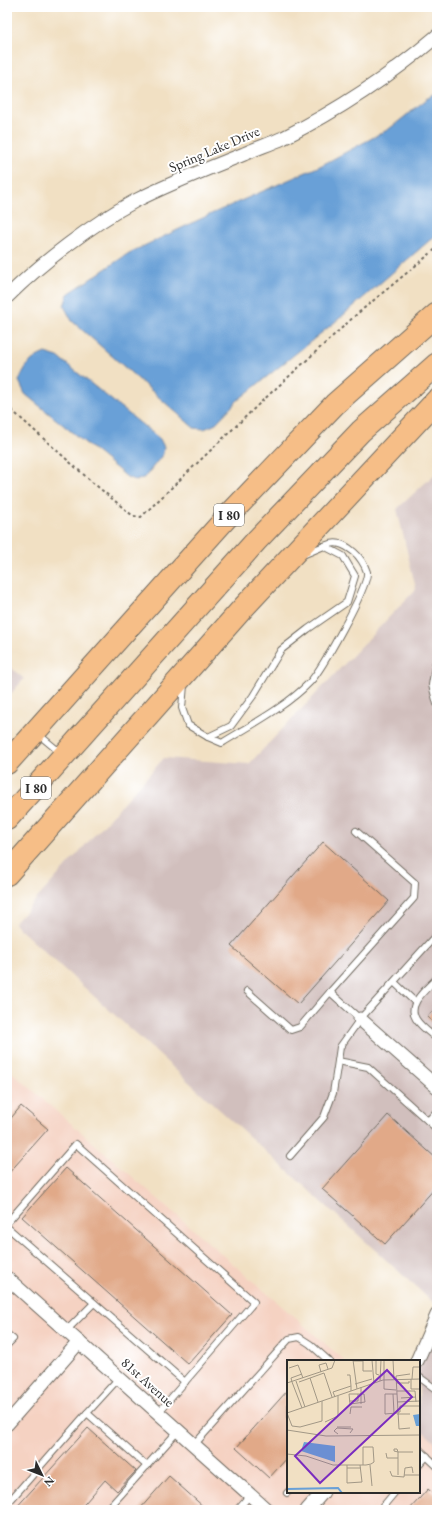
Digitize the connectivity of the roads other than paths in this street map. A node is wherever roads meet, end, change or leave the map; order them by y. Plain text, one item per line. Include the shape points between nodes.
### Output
1 (437, 36) edge
2 (7, 298) edge
3 (437, 314) edge
4 (437, 364) edge
5 (437, 400) edge
6 (324, 546) junction
7 (286, 562) junction
8 (437, 655) edge
9 (185, 674) junction
10 (437, 704) edge
11 (36, 731) junction
12 (208, 737) junction
13 (64, 756) junction
14 (7, 763) edge
15 (7, 819) edge
16 (356, 831) dead end
17 (7, 874) edge
18 (437, 934) edge
19 (437, 978) edge
20 (394, 982) junction
21 (247, 991) dead end
22 (330, 992) junction
23 (415, 1002) junction
24 (360, 1019) junction
25 (437, 1039) edge
26 (338, 1061) junction
27 (437, 1087) edge
28 (437, 1111) edge
29 (428, 1121) junction
30 (437, 1129) edge
31 (290, 1156) dead end
32 (7, 1223) edge
33 (7, 1227) edge
34 (7, 1278) edge
35 (94, 1303) junction
36 (437, 1315) edge
37 (66, 1331) junction
38 (7, 1334) edge
39 (79, 1342) junction
40 (7, 1346) edge
41 (328, 1360) edge
42 (417, 1360) edge
43 (119, 1378) junction
44 (420, 1378) edge
45 (185, 1382) junction
46 (437, 1390) edge
47 (87, 1413) junction
48 (158, 1413) junction
49 (7, 1424) edge
50 (178, 1431) junction
51 (194, 1444) junction
52 (420, 1450) edge
53 (427, 1456) junction
54 (420, 1464) edge
55 (147, 1466) junction
56 (437, 1466) edge
57 (322, 1493) edge
58 (395, 1493) edge
59 (250, 1495) junction
60 (7, 1504) edge
61 (312, 1509) edge
62 (108, 1510) edge
63 (237, 1510) edge
64 (267, 1510) edge
65 (380, 1510) edge

1 - 2 street, Spring Lake Drive via 401,65 323,117 282,138 134,201 54,256
3 - 11 highway, I 80 via 330,410 228,516
4 - 13 highway, I 80 via 362,431 256,541
5 - 7 highway
6 - 7 lane
6 - 12 lane via 343,556 355,576 347,602 281,650 231,726
6 - 12 lane via 332,542 347,546 359,556 367,572 364,586 351,613 324,661 310,682 280,706 222,743
7 - 9 highway
8 - 10 lane via 432,685
9 - 12 lane via 182,708 188,725
9 - 17 highway
11 - 13 lane
11 - 14 highway, I 80
13 - 15 highway, I 80
16 - 22 lane via 415,883 414,898
18 - 20 lane
19 - 23 lane
20 - 23 lane
20 - 24 lane
21 - 22 lane via 291,1030 300,1027
22 - 24 lane
23 - 25 lane via 416,1018
24 - 26 lane via 340,1047
24 - 27 street
26 - 29 lane via 368,1067
26 - 31 lane via 333,1093 324,1117
28 - 29 lane
29 - 30 lane
32 - 45 lane via 76,1144 254,1302
33 - 35 lane
34 - 37 street, 81st Avenue
35 - 37 lane
35 - 45 lane
36 - 42 street
37 - 39 street, 81st Avenue
38 - 40 lane via 12,1339
39 - 43 street, 81st Avenue
39 - 49 street
41 - 51 lane via 299,1336 289,1339
43 - 47 lane
43 - 48 street, 81st Avenue
44 - 46 lane
45 - 48 lane
47 - 55 lane
47 - 60 lane
48 - 50 street, 81st Avenue
50 - 51 street, 81st Avenue
50 - 55 lane
51 - 59 street, 81st Avenue
52 - 53 lane
53 - 54 lane
53 - 56 lane
55 - 62 lane
57 - 61 street
58 - 65 lane
59 - 63 lane
59 - 64 street, 81st Avenue

